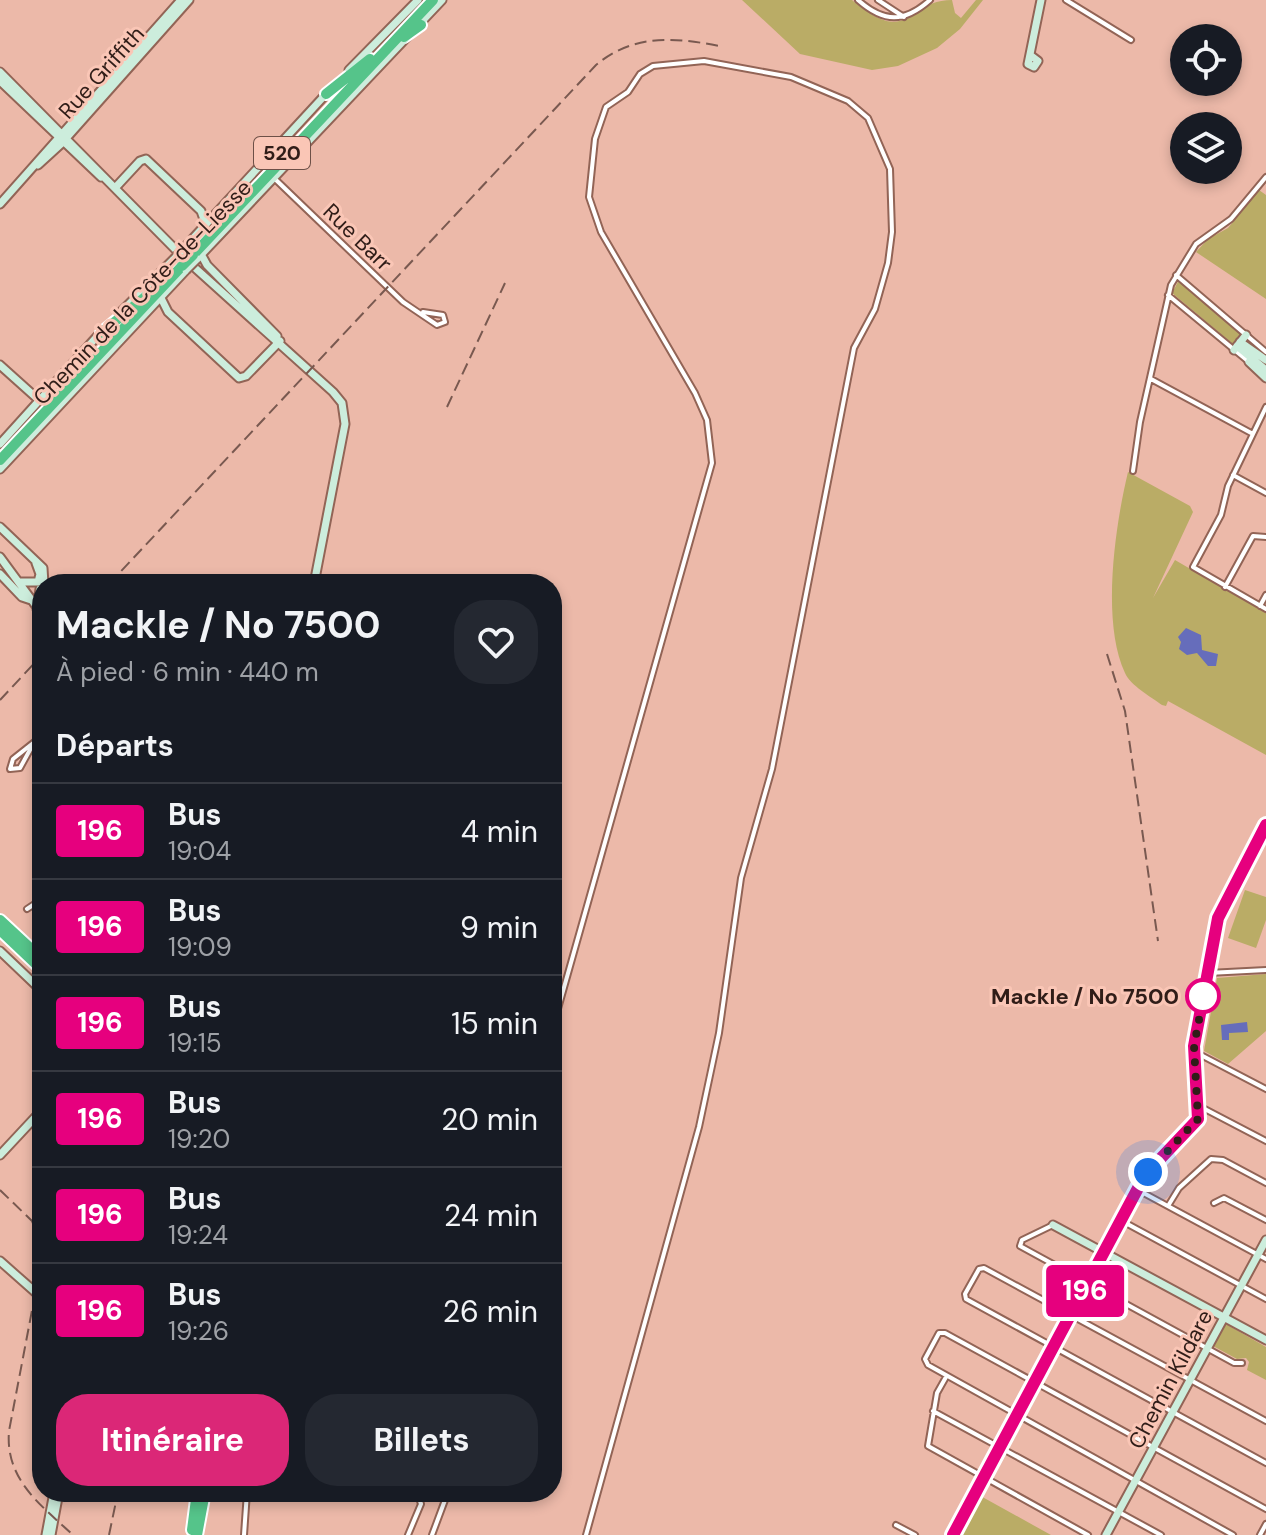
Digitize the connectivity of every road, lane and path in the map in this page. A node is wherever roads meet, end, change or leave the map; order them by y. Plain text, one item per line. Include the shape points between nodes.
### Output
1 (189, 0) edge
2 (418, 0) edge
3 (426, 0) edge
4 (433, 0) edge
5 (442, 0) edge
6 (858, 0) edge
7 (878, 0) edge
8 (930, 0) edge
9 (1041, 0) edge
10 (1066, 0) edge
11 (180, 5) edge
12 (906, 17) junction
13 (421, 25) junction
14 (1131, 40) dead end
15 (1030, 55) dead end
16 (375, 59) junction
17 (0, 72) edge
18 (0, 81) edge
19 (326, 94) junction
20 (63, 137) junction
21 (1266, 177) edge
22 (274, 179) junction
23 (261, 183) junction
24 (115, 188) junction
25 (0, 204) edge
26 (201, 211) junction
27 (216, 215) junction
28 (241, 215) junction
29 (206, 225) junction
30 (187, 258) junction
31 (1176, 275) junction
32 (1168, 295) junction
33 (146, 296) junction
34 (161, 298) junction
35 (154, 306) junction
36 (168, 312) junction
37 (423, 312) junction
38 (140, 322) junction
39 (101, 333) junction
40 (1246, 335) junction
41 (280, 341) junction
42 (1262, 344) edge
43 (1237, 346) junction
44 (1266, 352) edge
45 (94, 359) junction
46 (1266, 360) edge
47 (1249, 362) joint
48 (0, 365) edge
49 (1266, 373) edge
50 (1151, 379) junction
51 (40, 401) junction
52 (1266, 407) edge
53 (1253, 434) junction
54 (0, 444) edge
55 (0, 453) edge
56 (0, 460) edge
57 (0, 469) edge
58 (1133, 471) dead end
59 (1233, 475) junction
60 (1266, 493) edge
61 (0, 527) edge
62 (1266, 537) edge
63 (0, 557) edge
64 (35, 561) junction
65 (37, 574) edge
66 (44, 574) edge
67 (316, 574) edge
68 (3, 577) edge
69 (32, 584) edge
70 (21, 586) junction
71 (32, 587) edge
72 (1225, 587) junction
73 (1266, 595) edge
74 (31, 600) joint
75 (1263, 608) edge
76 (31, 748) joint
77 (1266, 825) edge
78 (32, 906) edge
79 (27, 909) dead end
80 (0, 920) edge
81 (0, 930) edge
82 (32, 950) edge
83 (0, 951) edge
84 (32, 960) edge
85 (1266, 970) edge
86 (1208, 973) junction
87 (32, 981) edge
88 (562, 995) edge
89 (1194, 1053) junction
90 (1266, 1089) edge
91 (1199, 1106) junction
92 (32, 1121) edge
93 (1266, 1141) edge
94 (0, 1155) edge
95 (1266, 1183) edge
96 (1138, 1190) junction
97 (1214, 1203) dead end
98 (1168, 1206) junction
99 (1266, 1220) edge
100 (1122, 1221) junction
101 (1053, 1225) joint
102 (1266, 1240) edge
103 (1106, 1253) junction
104 (1262, 1257) edge
105 (0, 1261) edge
106 (1089, 1284) junction
107 (1242, 1286) junction
108 (32, 1289) edge
109 (1266, 1299) edge
110 (1072, 1315) junction
111 (1224, 1317) junction
112 (1266, 1340) edge
113 (1055, 1347) junction
114 (1207, 1348) junction
115 (1242, 1363) dead end
116 (946, 1377) junction
117 (1191, 1380) junction
118 (1036, 1382) junction
119 (933, 1411) junction
120 (1173, 1412) junction
121 (1017, 1417) junction
122 (1266, 1421) edge
123 (1001, 1447) junction
124 (1154, 1447) junction
125 (1266, 1463) edge
126 (984, 1478) junction
127 (1135, 1481) junction
128 (55, 1502) edge
129 (196, 1502) edge
130 (202, 1502) edge
131 (210, 1502) edge
132 (246, 1502) edge
133 (420, 1502) edge
134 (444, 1502) edge
135 (1266, 1509) edge
136 (1119, 1512) junction
137 (1266, 1524) edge
138 (896, 1525) dead end
139 (49, 1531) edge
140 (194, 1535) edge
141 (204, 1535) edge
142 (244, 1535) edge
143 (408, 1535) edge
144 (432, 1535) edge
145 (586, 1535) edge
146 (915, 1535) edge
147 (953, 1535) edge
148 (1088, 1535) edge
149 (1106, 1535) edge
150 (1161, 1535) edge
151 (1233, 1535) edge
152 (1260, 1535) edge

1 - 11 street, Rue Griffith
2 - 19 street, Chemin de la Côte-de-Liesse
3 - 16 highway, 520
4 - 16 highway, 520
5 - 13 street, Chemin de la Côte-de-Liesse
6 - 12 street via 891,19
7 - 12 street
8 - 12 street
9 - 15 street
10 - 14 street
11 - 20 street, Rue Griffith
13 - 16 highway
13 - 22 street, Chemin de la Côte-de-Liesse
16 - 19 highway
16 - 23 highway, 520
16 - 30 highway, 520
17 - 20 street
18 - 20 street
19 - 27 street, Chemin de la Côte-de-Liesse
20 - 24 street
20 - 25 street, Rue Griffith
21 - 31 street via 1231,219 1200,240
22 - 28 street, Chemin de la Côte-de-Liesse
22 - 37 street, Rue Barr via 403,302
23 - 28 highway
23 - 30 highway, 520
24 - 26 street via 144,159
24 - 30 street
26 - 27 street
26 - 29 street
27 - 29 street, Chemin de la Côte-de-Liesse
28 - 30 street, Chemin de la Côte-de-Liesse
29 - 30 street, Chemin de la Côte-de-Liesse
30 - 33 highway, 520
30 - 34 street, Chemin de la Côte-de-Liesse
30 - 39 street, Chemin de la Côte-de-Liesse
30 - 41 street
30 - 41 street via 207,265
30 - 45 highway, 520
31 - 32 street
31 - 40 street
32 - 43 street
32 - 50 street
33 - 39 highway
33 - 55 highway, 520
34 - 35 street, Chemin de la Côte-de-Liesse
34 - 36 street
35 - 36 street
35 - 38 street, Chemin de la Côte-de-Liesse
36 - 41 street via 240,379
37 - 37 street, Rue Barr via 438,326 445,322 443,315
38 - 45 highway
38 - 57 street, Chemin de la Côte-de-Liesse
39 - 51 street, Chemin de la Côte-de-Liesse
40 - 42 street
40 - 43 street
41 - 67 street via 337,395 345,416
42 - 44 street
43 - 46 street
43 - 47 street
43 - 49 street
45 - 56 highway, 520
47 - 49 street
48 - 51 street
50 - 53 street
50 - 58 street
51 - 54 street, Chemin de la Côte-de-Liesse
52 - 53 street
53 - 59 street
59 - 60 street
59 - 72 street via 1221,515 1193,568
61 - 64 street
62 - 72 street via 1253,536
63 - 70 street
64 - 65 street
64 - 66 street
68 - 74 street
69 - 70 street
70 - 71 street
70 - 74 street
72 - 75 street
73 - 75 street
76 - 76 street via 13,759 10,769 20,768
77 - 86 street via 1221,906
78 - 79 street
80 - 82 highway
81 - 84 highway
83 - 87 street
85 - 86 street
86 - 89 street
88 - 145 street via 712,463 707,420 695,393 593,215 588,178 595,139 608,104 653,66 704,61 801,80 854,105 871,124 890,169 890,254 872,316 854,348 772,769 741,878 719,1033 699,1127
89 - 90 street
89 - 91 street
91 - 93 street
91 - 96 street via 1197,1122 1148,1172
92 - 94 street
95 - 98 street via 1224,1160 1211,1159
96 - 98 street
96 - 100 street
97 - 99 street via 1224,1198
98 - 104 street
100 - 103 street
100 - 107 street
101 - 103 street
101 - 106 street via 1022,1240 1020,1247
102 - 104 street, Chemin Kildare
103 - 106 street
103 - 111 street
104 - 107 street, Chemin Kildare
105 - 108 street
106 - 110 street
106 - 114 street
107 - 109 street
107 - 111 street, Chemin Kildare
110 - 113 street
110 - 113 street via 984,1268 977,1271 966,1299
110 - 117 street
111 - 112 street
111 - 114 street, Chemin Kildare
113 - 118 street
113 - 120 street
114 - 115 street
114 - 117 street, Chemin Kildare
116 - 118 street via 925,1362 939,1333
116 - 119 street
116 - 121 street
117 - 120 street, Chemin Kildare
117 - 122 street
118 - 121 street
118 - 124 street
119 - 123 street
119 - 126 street via 928,1446
120 - 124 street, Chemin Kildare
120 - 125 street
121 - 123 street
121 - 127 street
123 - 126 street
123 - 136 street
124 - 127 street, Chemin Kildare
124 - 135 street
126 - 147 street
126 - 148 street
127 - 136 street, Chemin Kildare
127 - 151 street
128 - 139 street
129 - 140 highway
130 - 140 highway
131 - 141 highway
132 - 142 street
133 - 143 street
134 - 144 street
136 - 149 street, Chemin Kildare
136 - 150 street
137 - 152 street
138 - 146 street

